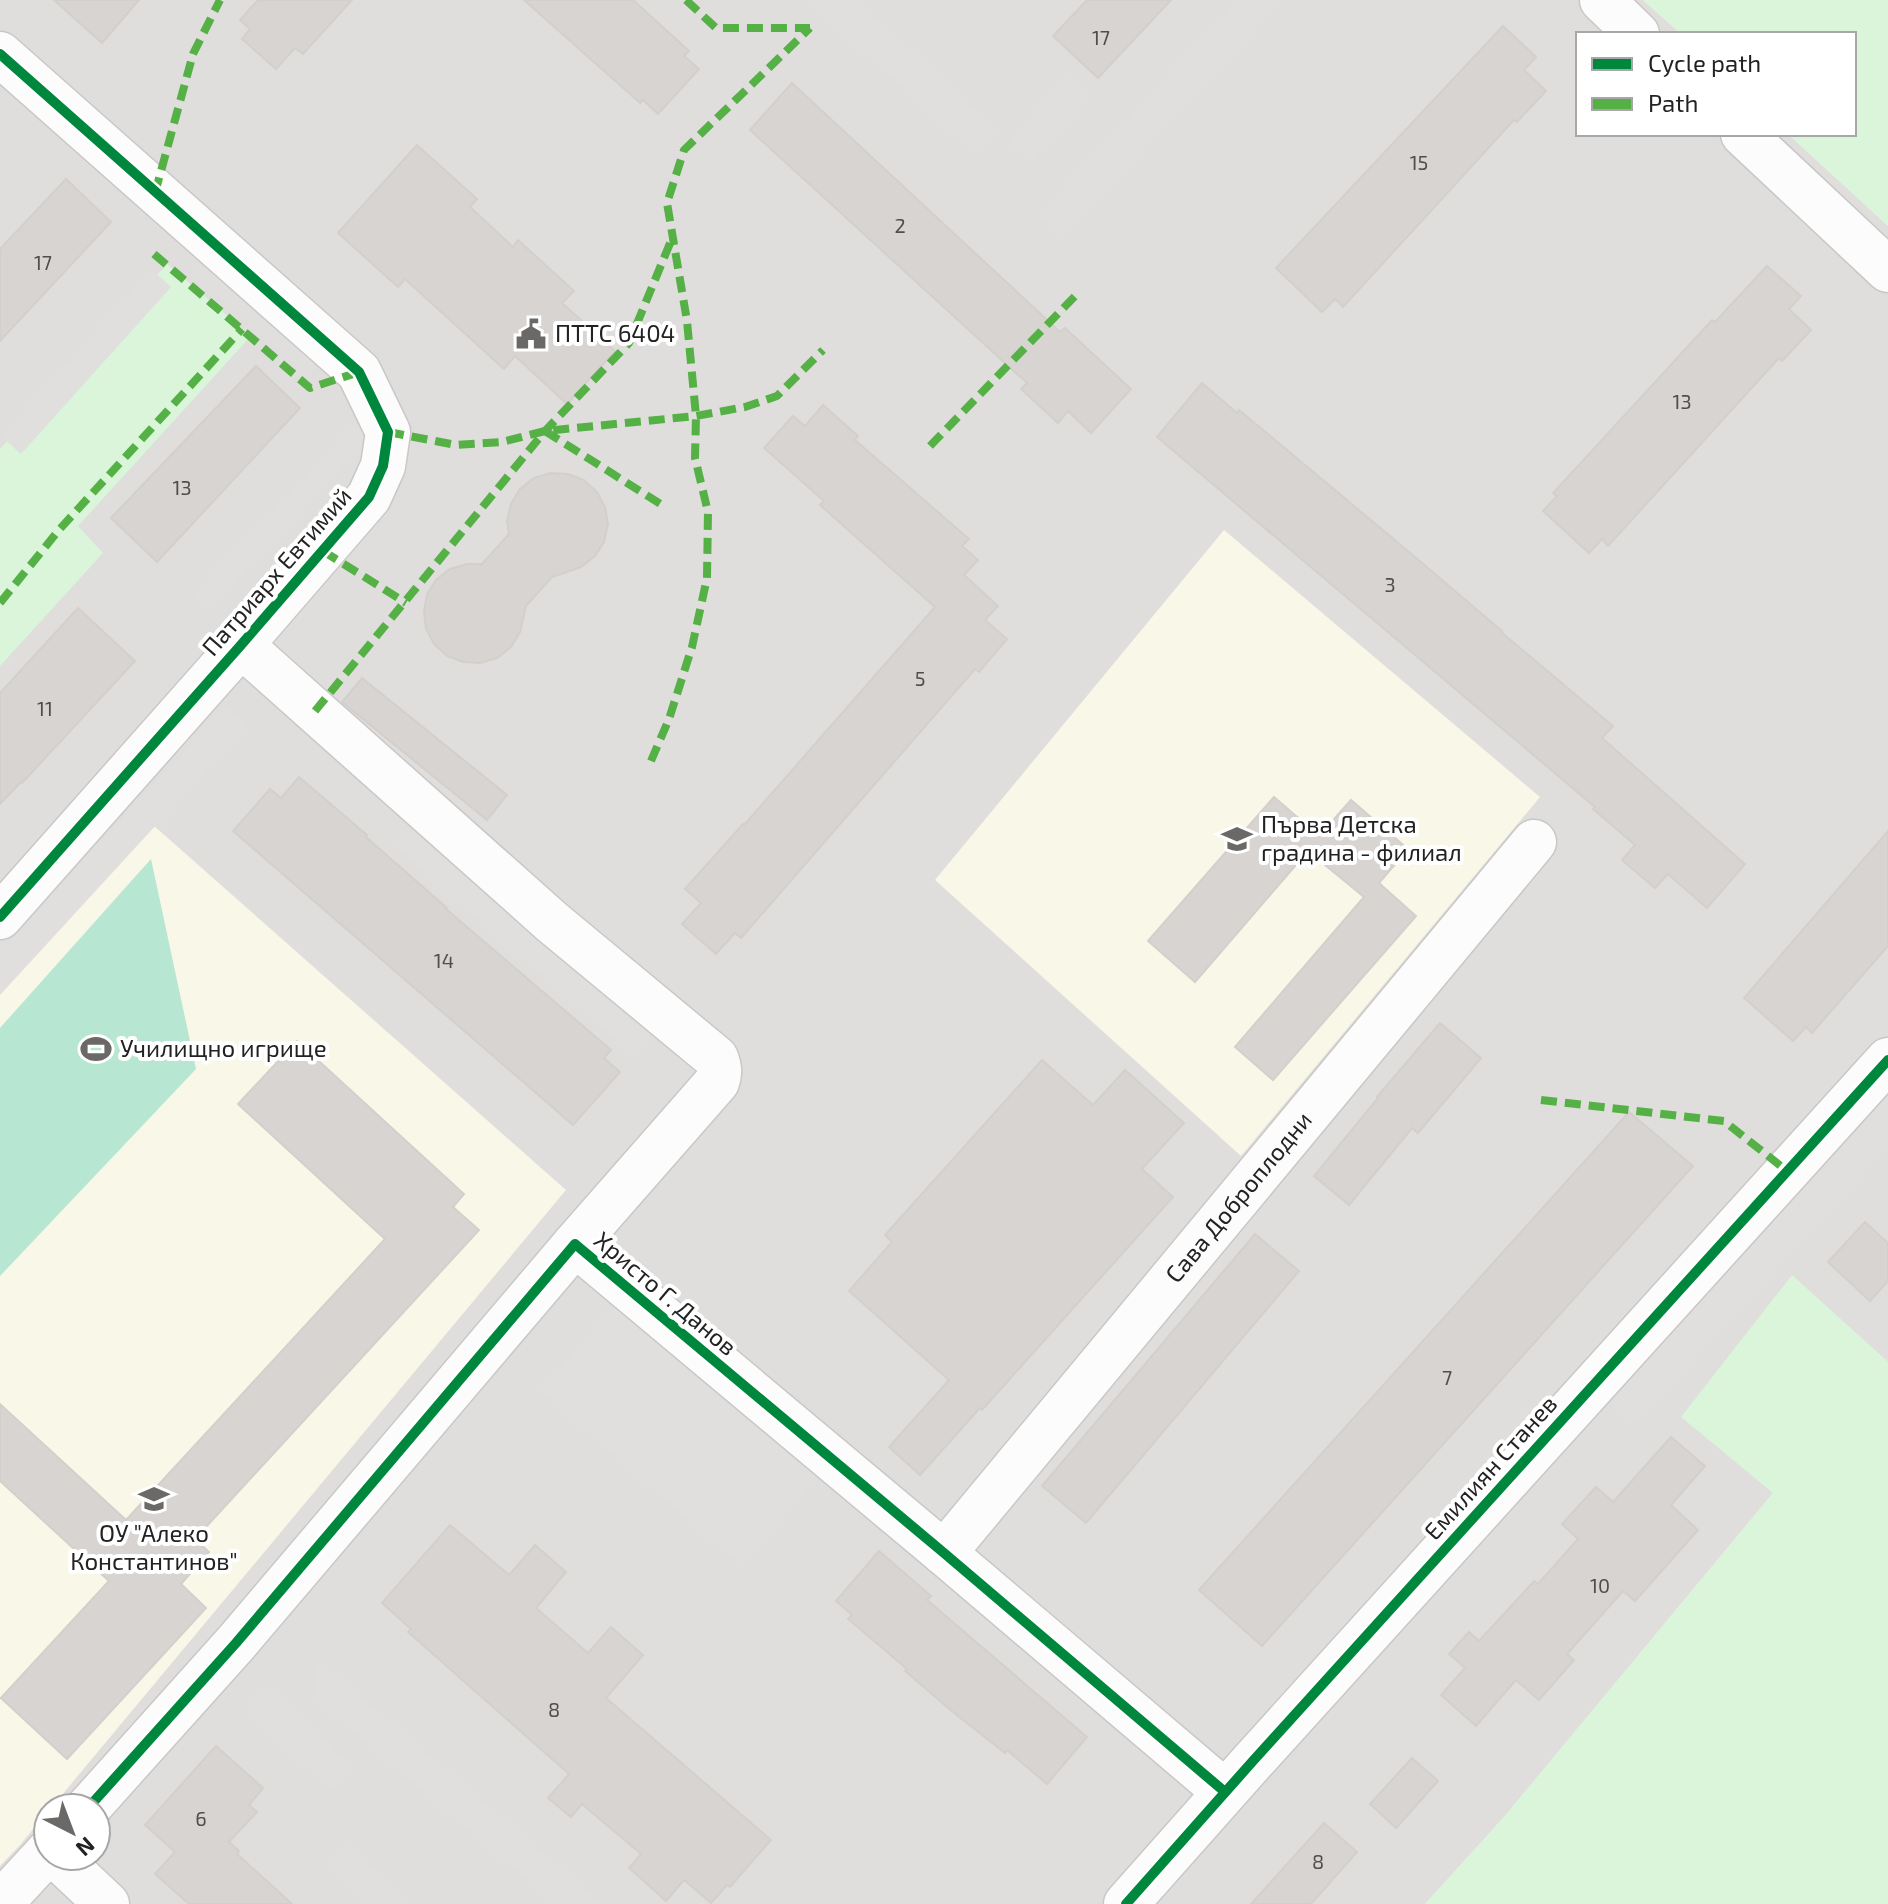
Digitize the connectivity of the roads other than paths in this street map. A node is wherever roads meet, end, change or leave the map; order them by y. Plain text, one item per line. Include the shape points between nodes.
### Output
1 (1602, 0) edge
2 (1635, 32) edge
3 (0, 54) edge
4 (1745, 136) edge
5 (1888, 270) edge
6 (241, 645) junction
7 (1534, 842) dead end
8 (0, 917) edge
9 (1888, 1060) edge
10 (575, 1244) junction
11 (944, 1553) junction
12 (102, 1792) edge
13 (1225, 1792) junction
14 (32, 1869) edge
15 (73, 1872) edge
16 (0, 1904) edge
17 (107, 1904) edge
18 (1126, 1904) edge

1 - 2 street
3 - 6 street, Патриарх Евтимий via 359,372 388,432 383,466 369,497
4 - 5 street
6 - 8 street, Патриарх Евтимий
6 - 10 street via 552,922 716,1058 717,1082
7 - 11 street, Сава Доброплодни
9 - 13 street, Емилиян Станев
10 - 11 street, Христо Г. Данов
10 - 12 street, Христо Г. Данов via 226,1655
11 - 13 street, Христо Г. Данов
13 - 18 street, Емилиян Станев
14 - 16 street
15 - 17 street

